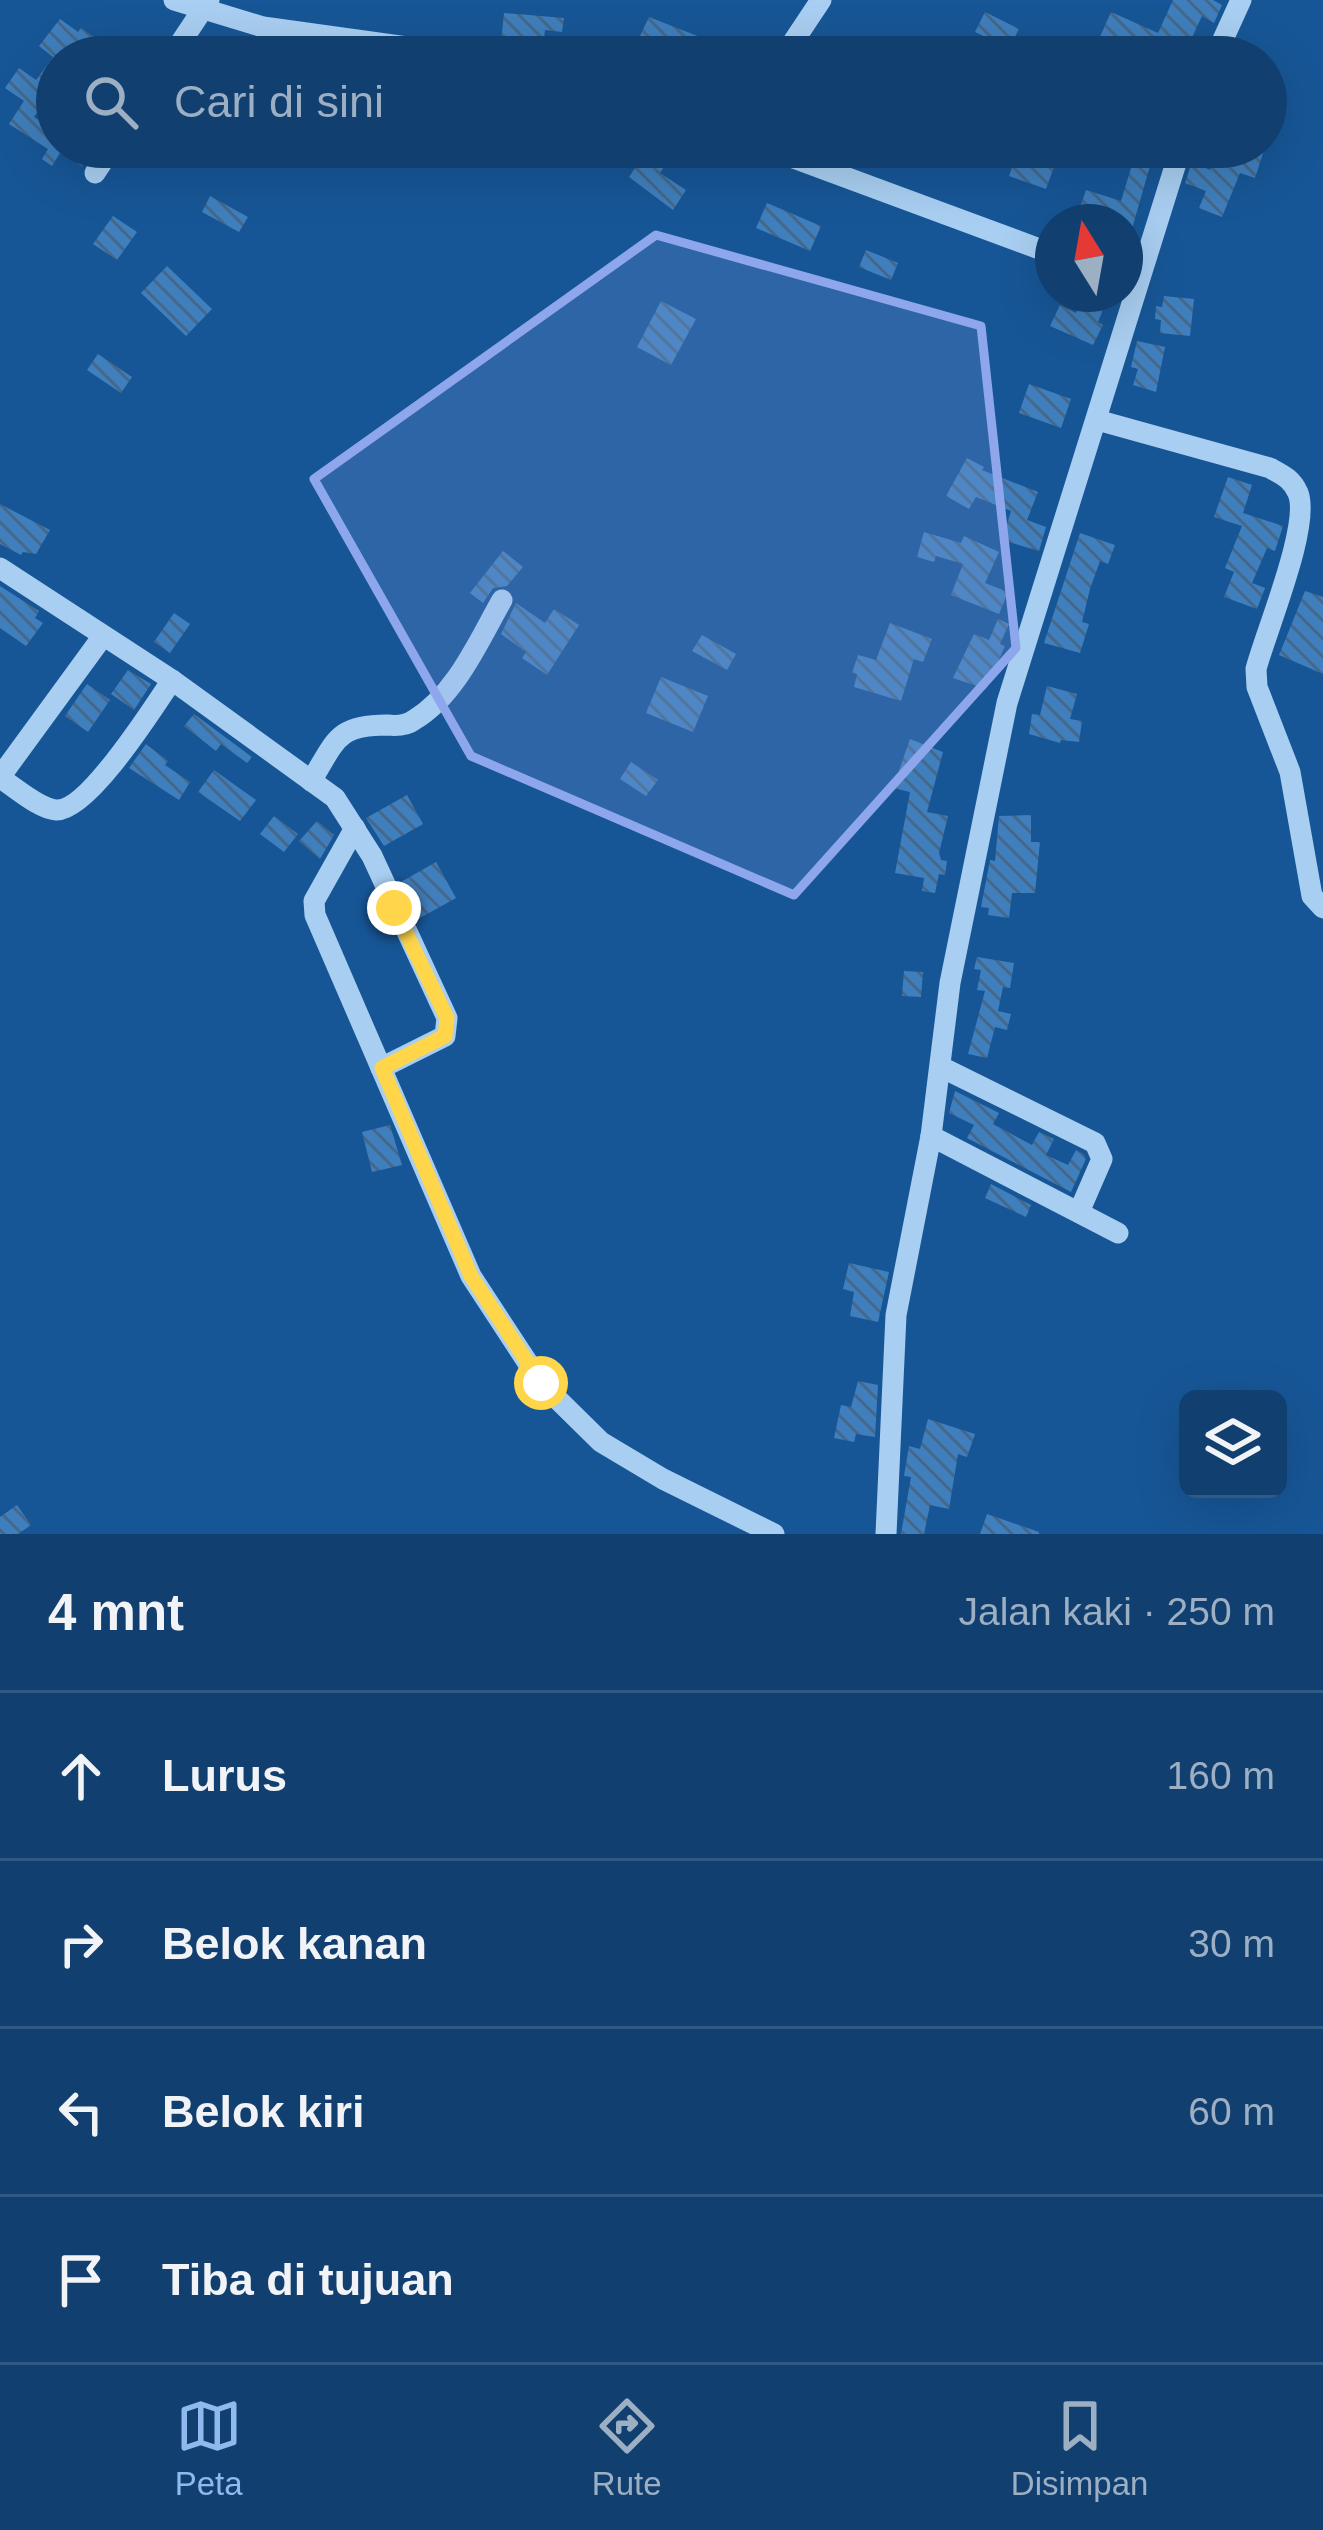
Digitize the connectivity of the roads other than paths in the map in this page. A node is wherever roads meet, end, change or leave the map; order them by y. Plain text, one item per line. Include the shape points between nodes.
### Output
1 (174, 0) edge
2 (820, 0) edge
3 (1240, 0) edge
4 (205, 5) edge
5 (185, 36) edge
6 (328, 36) edge
7 (797, 36) edge
8 (1224, 36) edge
9 (98, 168) edge
10 (821, 168) edge
11 (1173, 168) edge
12 (95, 173) dead end
13 (1035, 247) edge
14 (1143, 252) edge
15 (1125, 312) edge
16 (1097, 421) junction
17 (0, 568) edge
18 (502, 599) dead end
19 (104, 636) junction
20 (172, 680) junction
21 (0, 777) edge
22 (311, 781) junction
23 (355, 828) junction
24 (1323, 908) edge
25 (941, 1067) junction
26 (382, 1068) junction
27 (931, 1136) junction
28 (1079, 1212) junction
29 (1118, 1233) dead end
30 (774, 1534) edge
31 (886, 1534) edge

1 - 4 street
2 - 7 street
3 - 8 street
4 - 5 street
4 - 6 street via 263,27
9 - 12 street
10 - 13 street
11 - 14 street
15 - 16 street
16 - 24 street via 1270,469 1291,479 1300,496 1298,538 1257,687 1290,772 1312,896
16 - 25 street via 1007,703 950,983
17 - 19 street
18 - 22 street via 441,697 414,721 347,730
19 - 20 street
19 - 21 street
20 - 21 street via 112,766 68,808 52,810
20 - 22 street
22 - 23 street
23 - 26 street via 314,901 315,914
23 - 26 street via 447,1018 445,1036
25 - 27 street
25 - 28 street via 1095,1143 1102,1159
26 - 30 street via 471,1276 541,1383 601,1442
27 - 28 street
27 - 31 street via 896,1315
28 - 29 street

